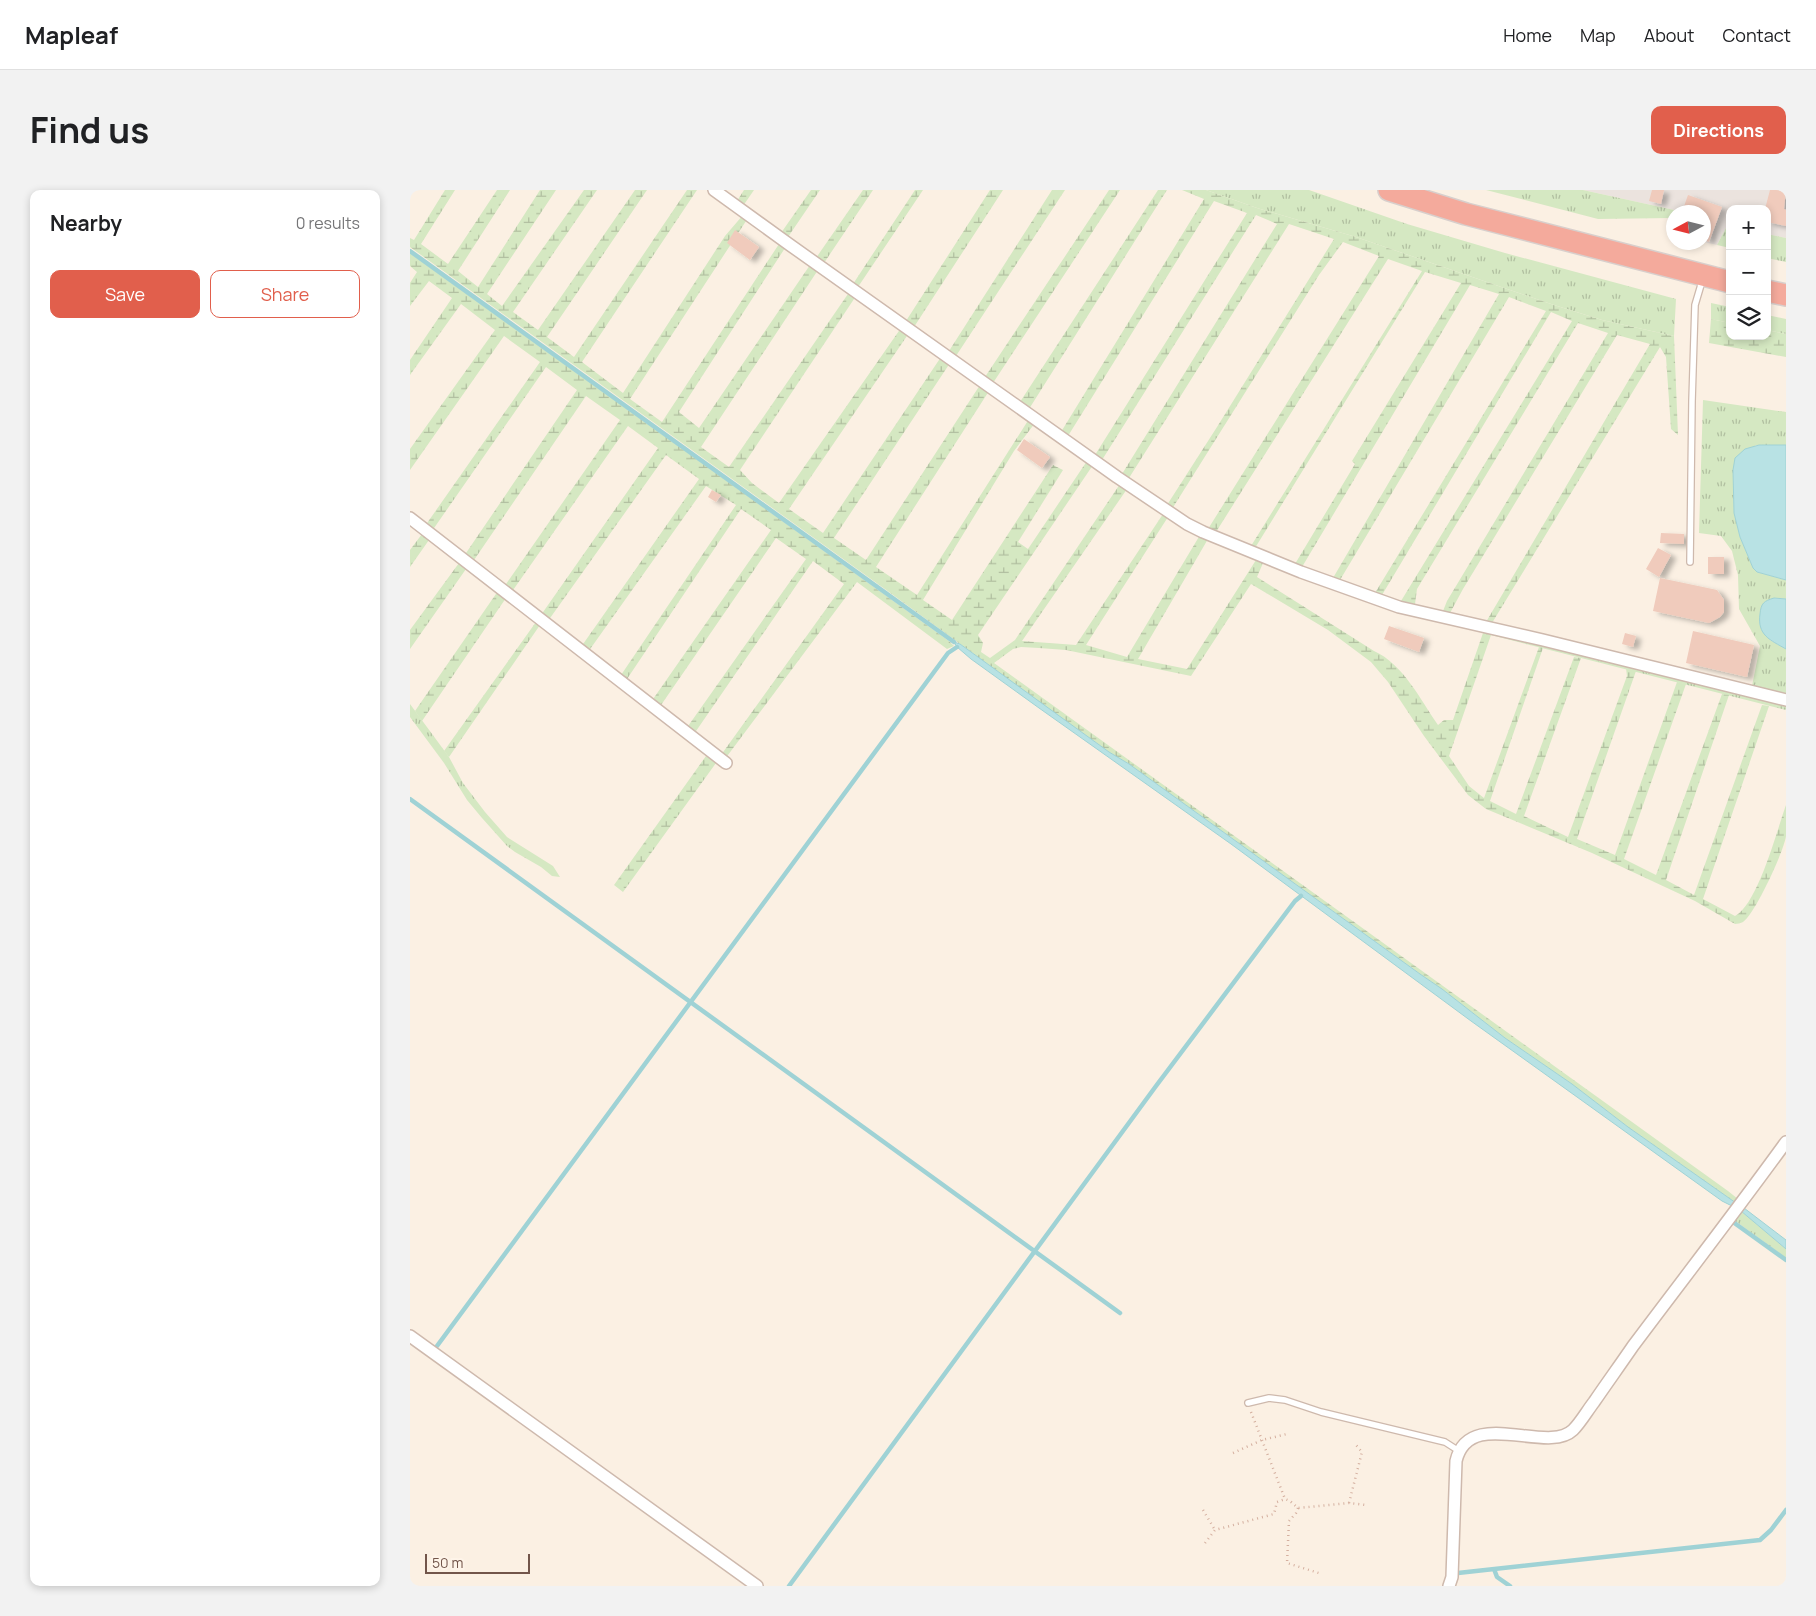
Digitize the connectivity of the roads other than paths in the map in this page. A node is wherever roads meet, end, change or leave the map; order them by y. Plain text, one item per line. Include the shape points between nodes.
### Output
1 (714, 190) edge
2 (1389, 190) edge
3 (1704, 275) junction
4 (1726, 281) edge
5 (1771, 292) edge
6 (1786, 296) edge
7 (410, 518) edge
8 (1690, 562) dead end
9 (1786, 700) edge
10 (726, 763) dead end
11 (1786, 1142) edge
12 (410, 1336) edge
13 (1248, 1403) road end
14 (1459, 1451) junction
15 (757, 1586) edge
16 (1449, 1586) edge

1 - 9 street via 1117,477 1203,532 1399,607
2 - 3 highway via 1466,214
3 - 4 highway
3 - 8 lane via 1695,305
5 - 6 highway
7 - 10 street
11 - 14 street via 1572,1431 1554,1437 1484,1434 1463,1444
12 - 15 street
13 - 14 lane via 1269,1398 1285,1400 1445,1442
14 - 16 street

